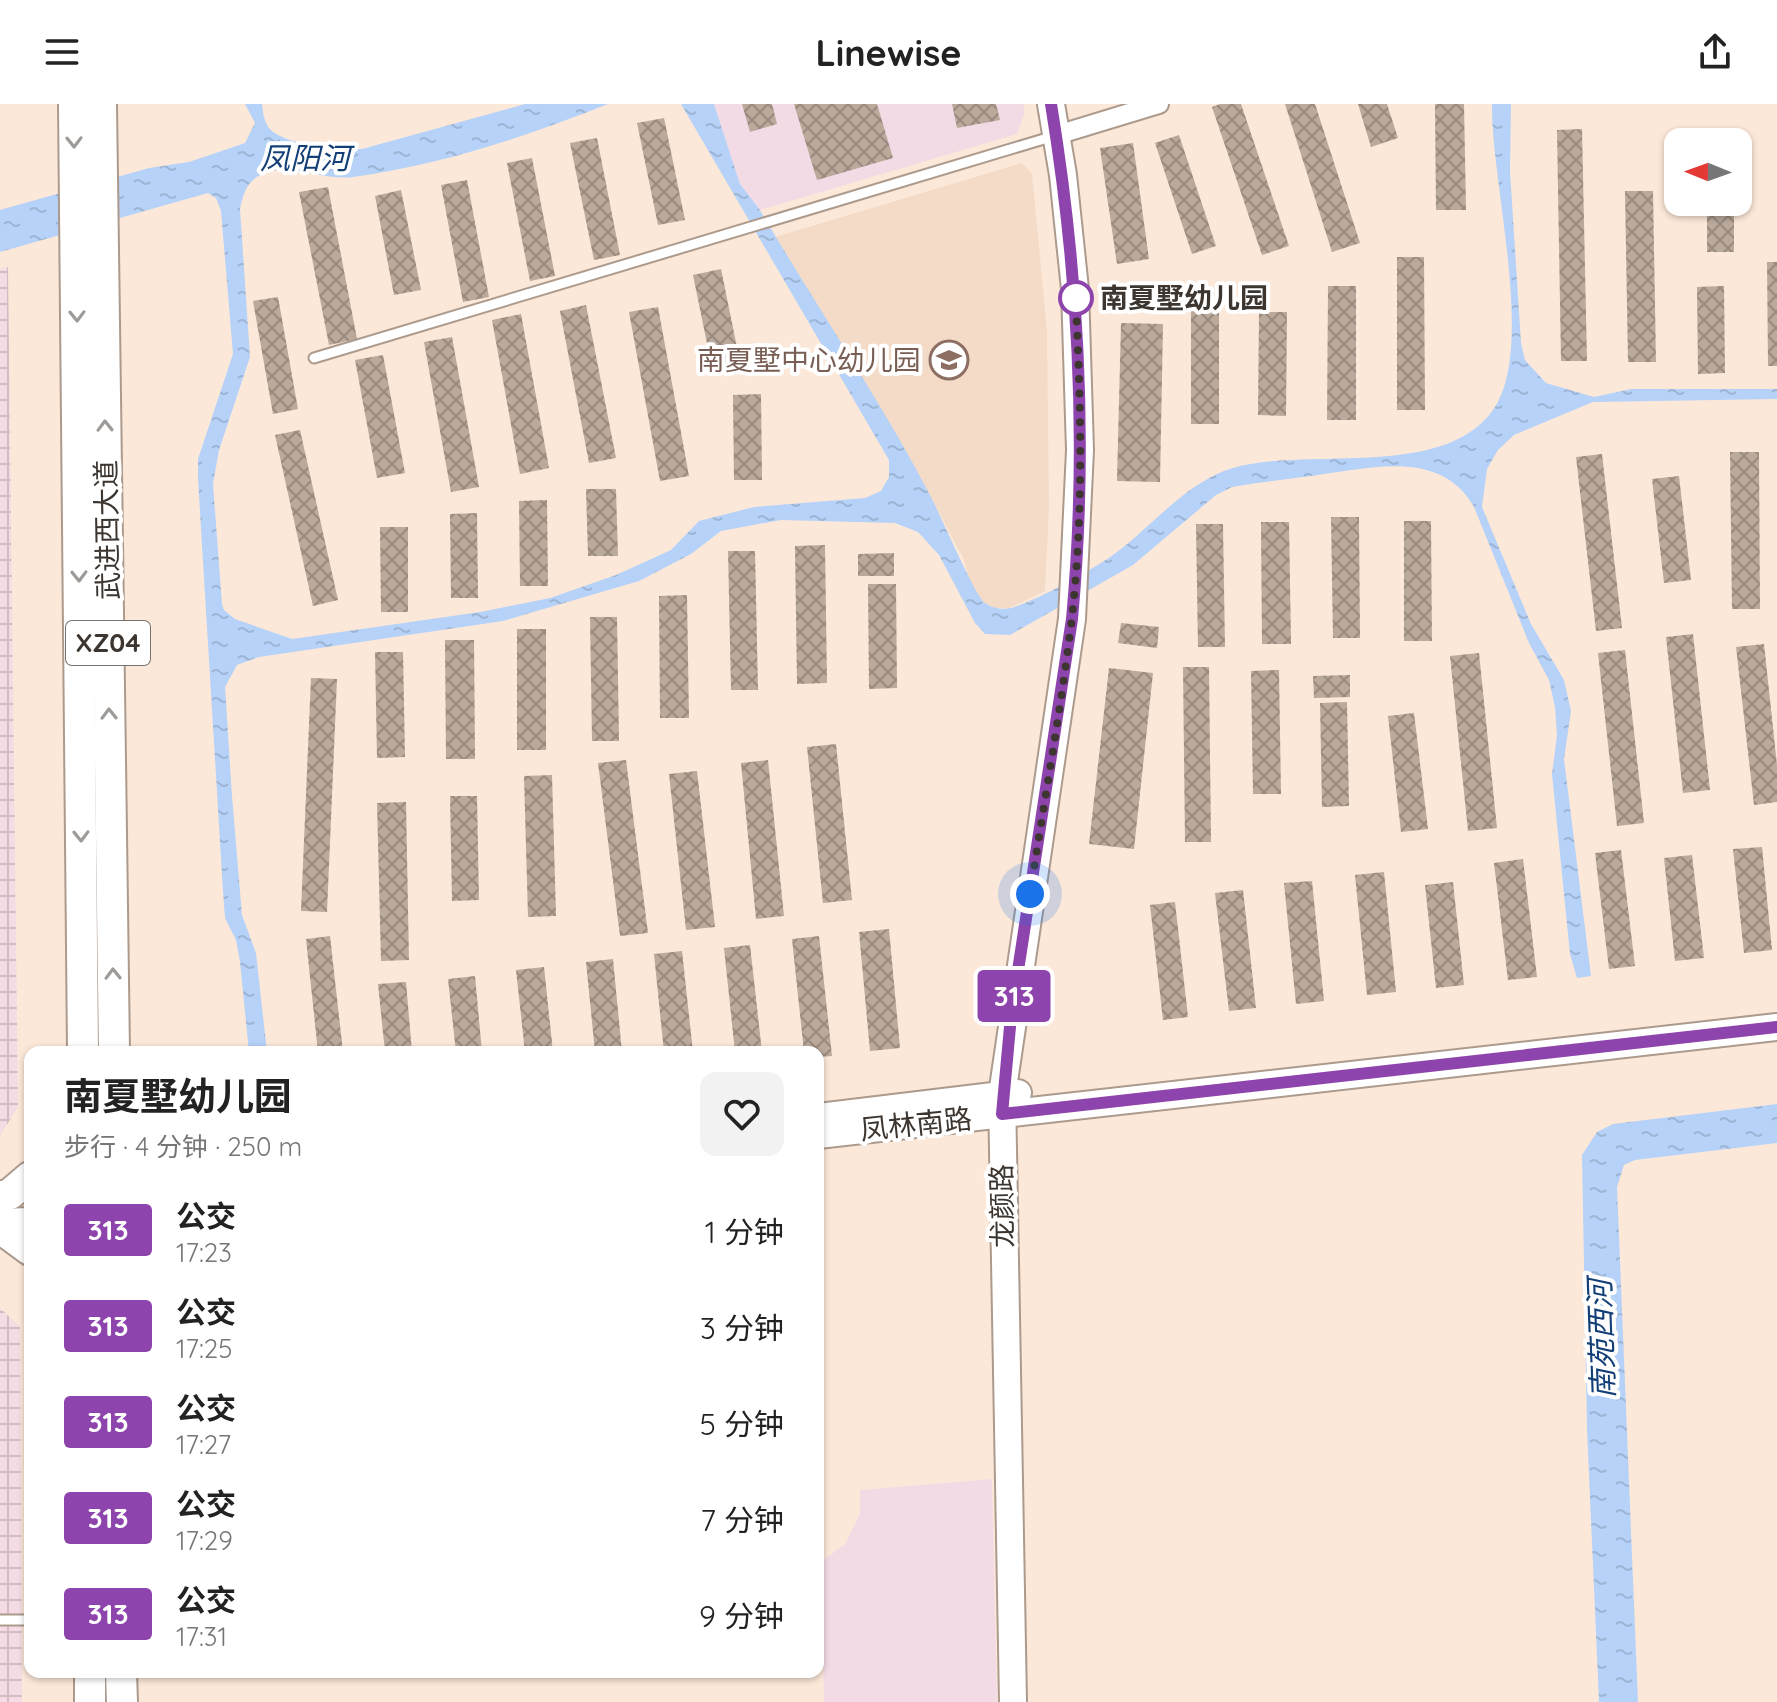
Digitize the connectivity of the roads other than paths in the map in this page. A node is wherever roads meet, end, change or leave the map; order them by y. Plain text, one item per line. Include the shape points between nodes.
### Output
1 (74, 104) edge
2 (101, 104) edge
3 (1051, 104) edge
4 (1159, 104) edge
5 (1057, 135) junction
6 (88, 177) junction
7 (89, 236) junction
8 (314, 358) dead end
9 (83, 996) junction
10 (1777, 1009) edge
11 (1777, 1027) edge
12 (78, 1046) edge
13 (83, 1046) edge
14 (114, 1046) edge
15 (1002, 1105) junction
16 (824, 1117) edge
17 (824, 1134) edge
18 (24, 1182) edge
19 (0, 1197) edge
20 (24, 1203) edge
21 (0, 1204) edge
22 (24, 1221) edge
23 (0, 1222) edge
24 (0, 1228) edge
25 (24, 1246) edge
26 (0, 1620) edge
27 (24, 1620) edge
28 (90, 1678) edge
29 (121, 1678) edge
30 (90, 1702) edge
31 (122, 1702) edge
32 (1013, 1702) edge

1 -> 6 main road, 武进西大道 / XZ04
2 - 6 main road, 武进西大道 / XZ04
3 - 5 main road, 龙颜路
4 - 5 street
5 - 8 lane
5 - 15 main road, 龙颜路 via 1079,364 1077,554
6 - 7 main road, 武进西大道 / XZ04
7 -> 9 main road, 武进西大道 / XZ04
14 -> 7 main road, 武进西大道 / XZ04
9 - 12 main road
9 - 13 main road, 武进西大道 / XZ04
10 - 15 main road, 凤林南路
11 - 15 main road, 凤林南路
15 - 16 main road, 凤林南路
15 - 17 main road, 凤林南路
15 - 32 main road, 龙颜路
18 - 19 main road
20 - 21 main road
22 - 23 main road
24 - 25 main road
26 - 27 lane
28 - 30 main road
29 - 31 main road

